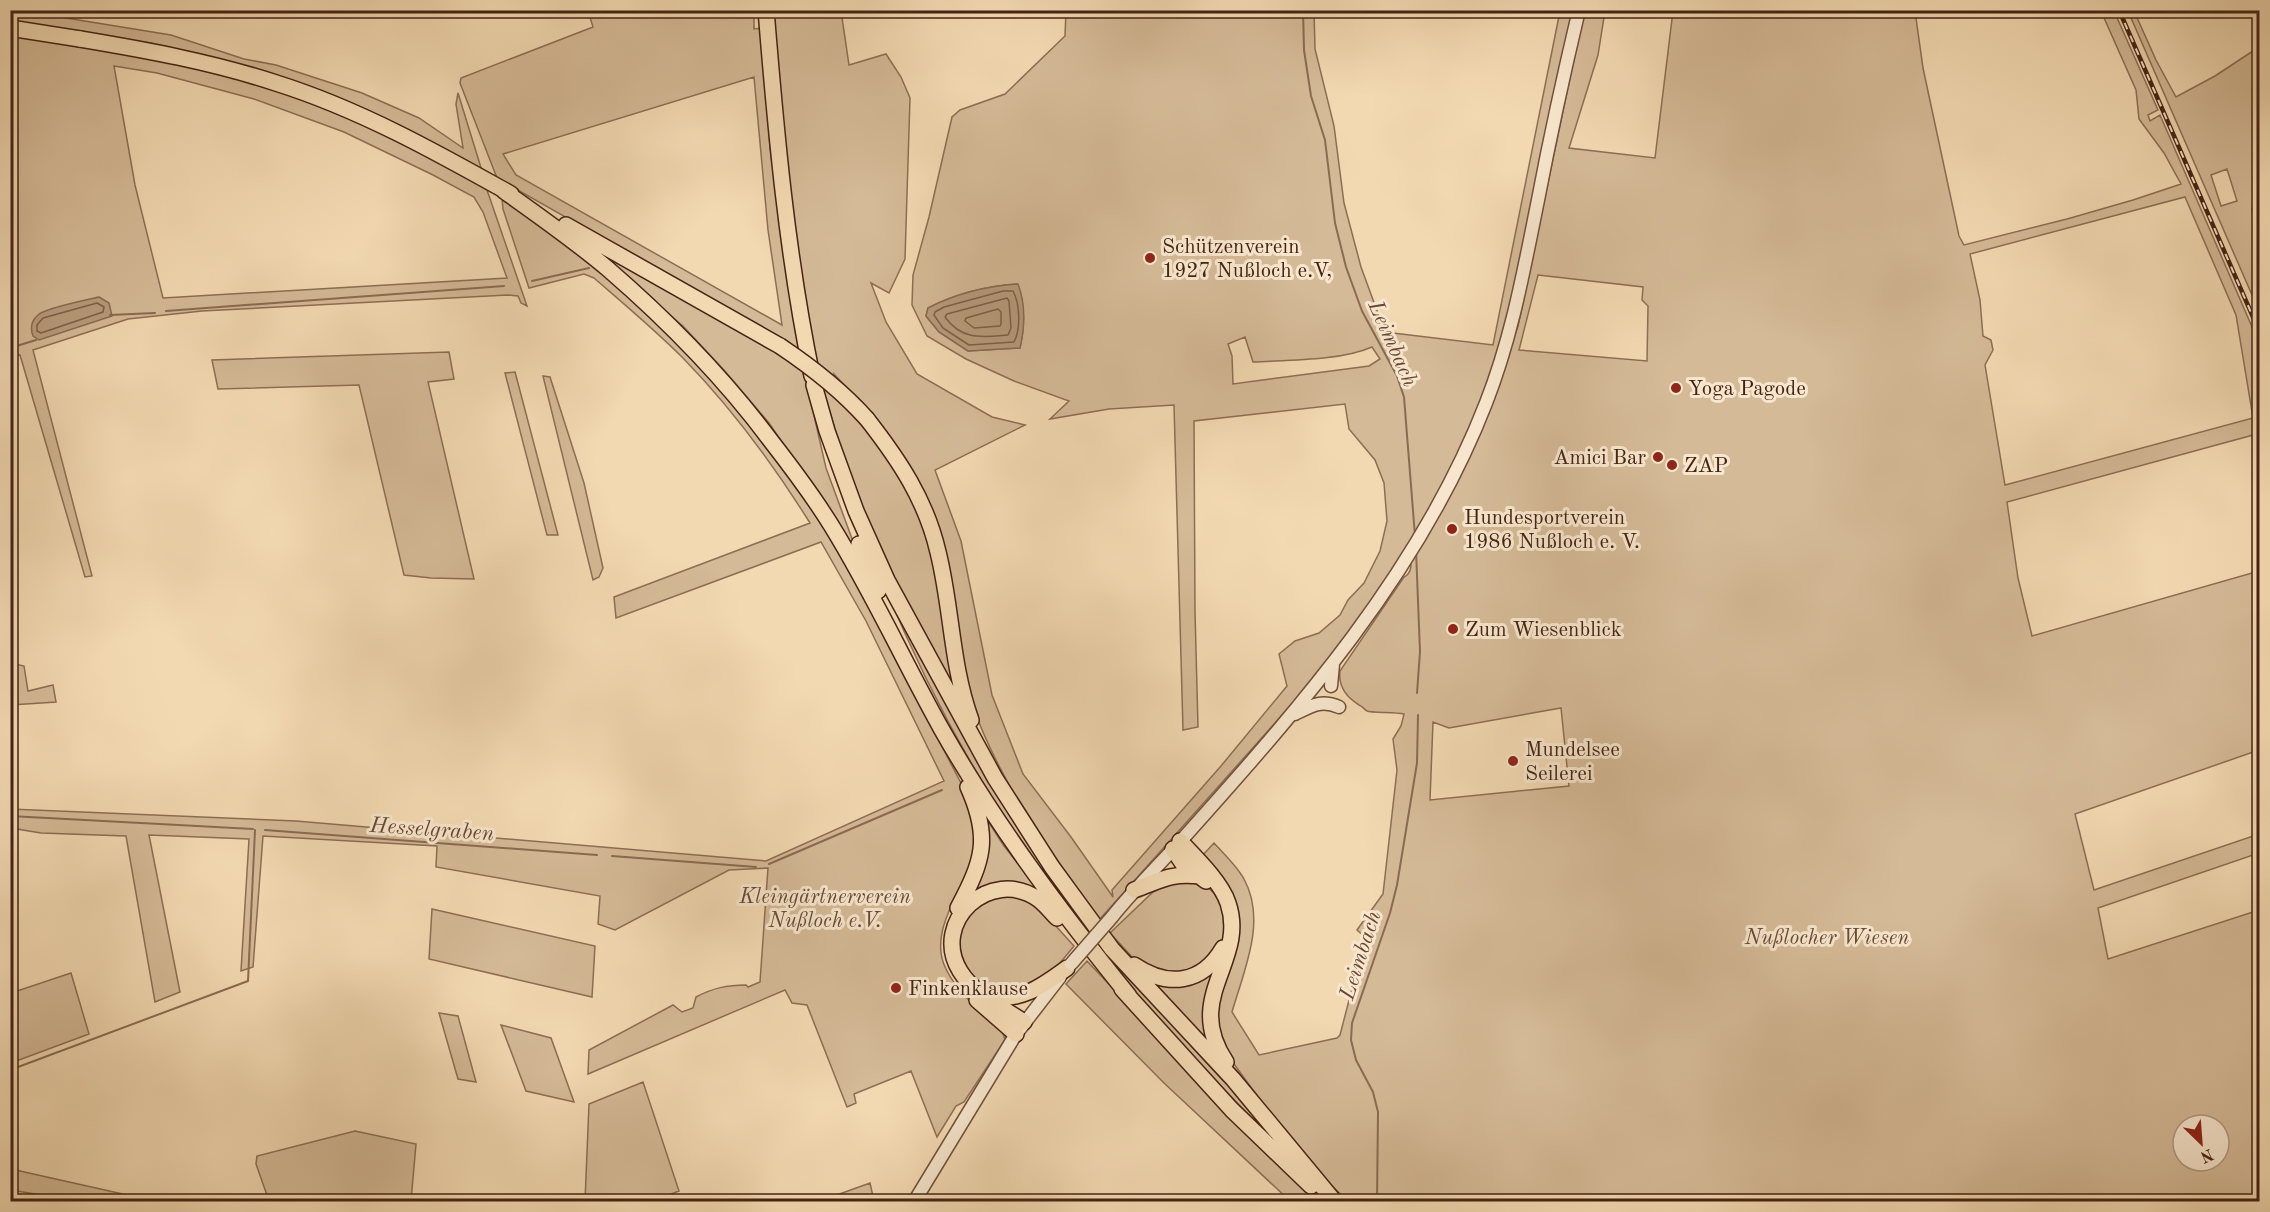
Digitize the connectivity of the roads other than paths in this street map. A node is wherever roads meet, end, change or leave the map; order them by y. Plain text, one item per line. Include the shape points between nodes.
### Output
1 (766, 10) edge
2 (1579, 10) edge
3 (10, 28) edge
4 (504, 191) junction
5 (814, 385) junction
6 (1333, 663) junction
7 (1331, 686) dead end
8 (924, 697) junction
9 (1339, 706) dead end
10 (1291, 716) junction
11 (944, 732) junction
12 (995, 778) junction
13 (1177, 845) junction
14 (1200, 876) junction
15 (1134, 890) junction
16 (1112, 949) junction
17 (1069, 966) junction
18 (1129, 996) junction
19 (988, 998) junction
20 (1020, 1028) junction
21 (1233, 1079) junction
22 (914, 1202) edge
23 (1329, 1202) edge
24 (1335, 1202) edge

1 - 5 main road via 788,234
2 - 6 street via 1512,325 1487,402 1422,535
3 - 4 main road via 164,53 276,82 392,130
4 - 8 main road via 569,237 636,293 725,385 770,439 831,525
4 - 12 main road, bridge via 780,346 815,369 867,419 903,466 929,524 938,551 959,680
5 - 8 main road via 855,535
5 - 12 main road via 874,555
6 - 7 street
6 - 10 street
8 - 11 main road
9 - 10 street via 1318,703
10 - 13 street
11 - 18 main road via 1018,852
11 - 20 main road via 976,804 982,843 977,873 952,920 948,952 965,988
12 - 16 main road via 1052,867
13 - 14 main road via 1183,864
13 - 15 street
13 - 21 main road via 1223,892 1232,918 1232,943 1213,992 1210,1019 1216,1044
14 - 15 main road via 1178,874
14 - 16 main road via 1220,896 1228,922 1224,946 1206,970 1178,980 1162,979
15 - 17 street, bridge
16 - 21 main road
17 - 19 main road via 1024,995
17 - 20 street
18 - 19 main road via 1038,899 1006,889 977,897 961,914 953,932 953,951 960,971
18 - 23 main road via 1232,1110
19 - 20 main road
20 - 22 street
21 - 24 main road

